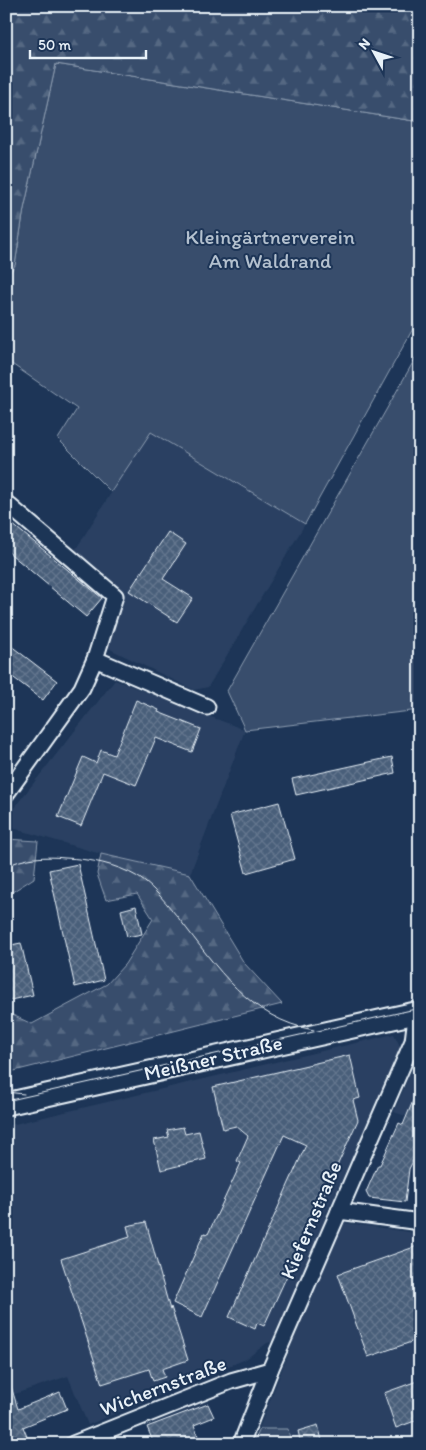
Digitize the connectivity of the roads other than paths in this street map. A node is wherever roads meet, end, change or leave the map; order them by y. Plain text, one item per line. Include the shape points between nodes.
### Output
1 (6, 504) edge
2 (95, 659) junction
3 (207, 706) dead end
4 (6, 794) edge
5 (416, 1013) edge
6 (6, 1104) edge
7 (338, 1211) junction
8 (420, 1222) edge
9 (270, 1370) junction
10 (72, 1444) edge
11 (241, 1444) edge

1 - 2 street via 115,596
2 - 3 street
2 - 4 street via 82,688
5 - 6 main road, Meißner Straße
5 - 7 street, Kiefernstraße via 413,1041
7 - 8 street
7 - 9 street, Kiefernstraße
9 - 10 street, Wichernstraße via 231,1381
9 - 11 street, Kiefernstraße

